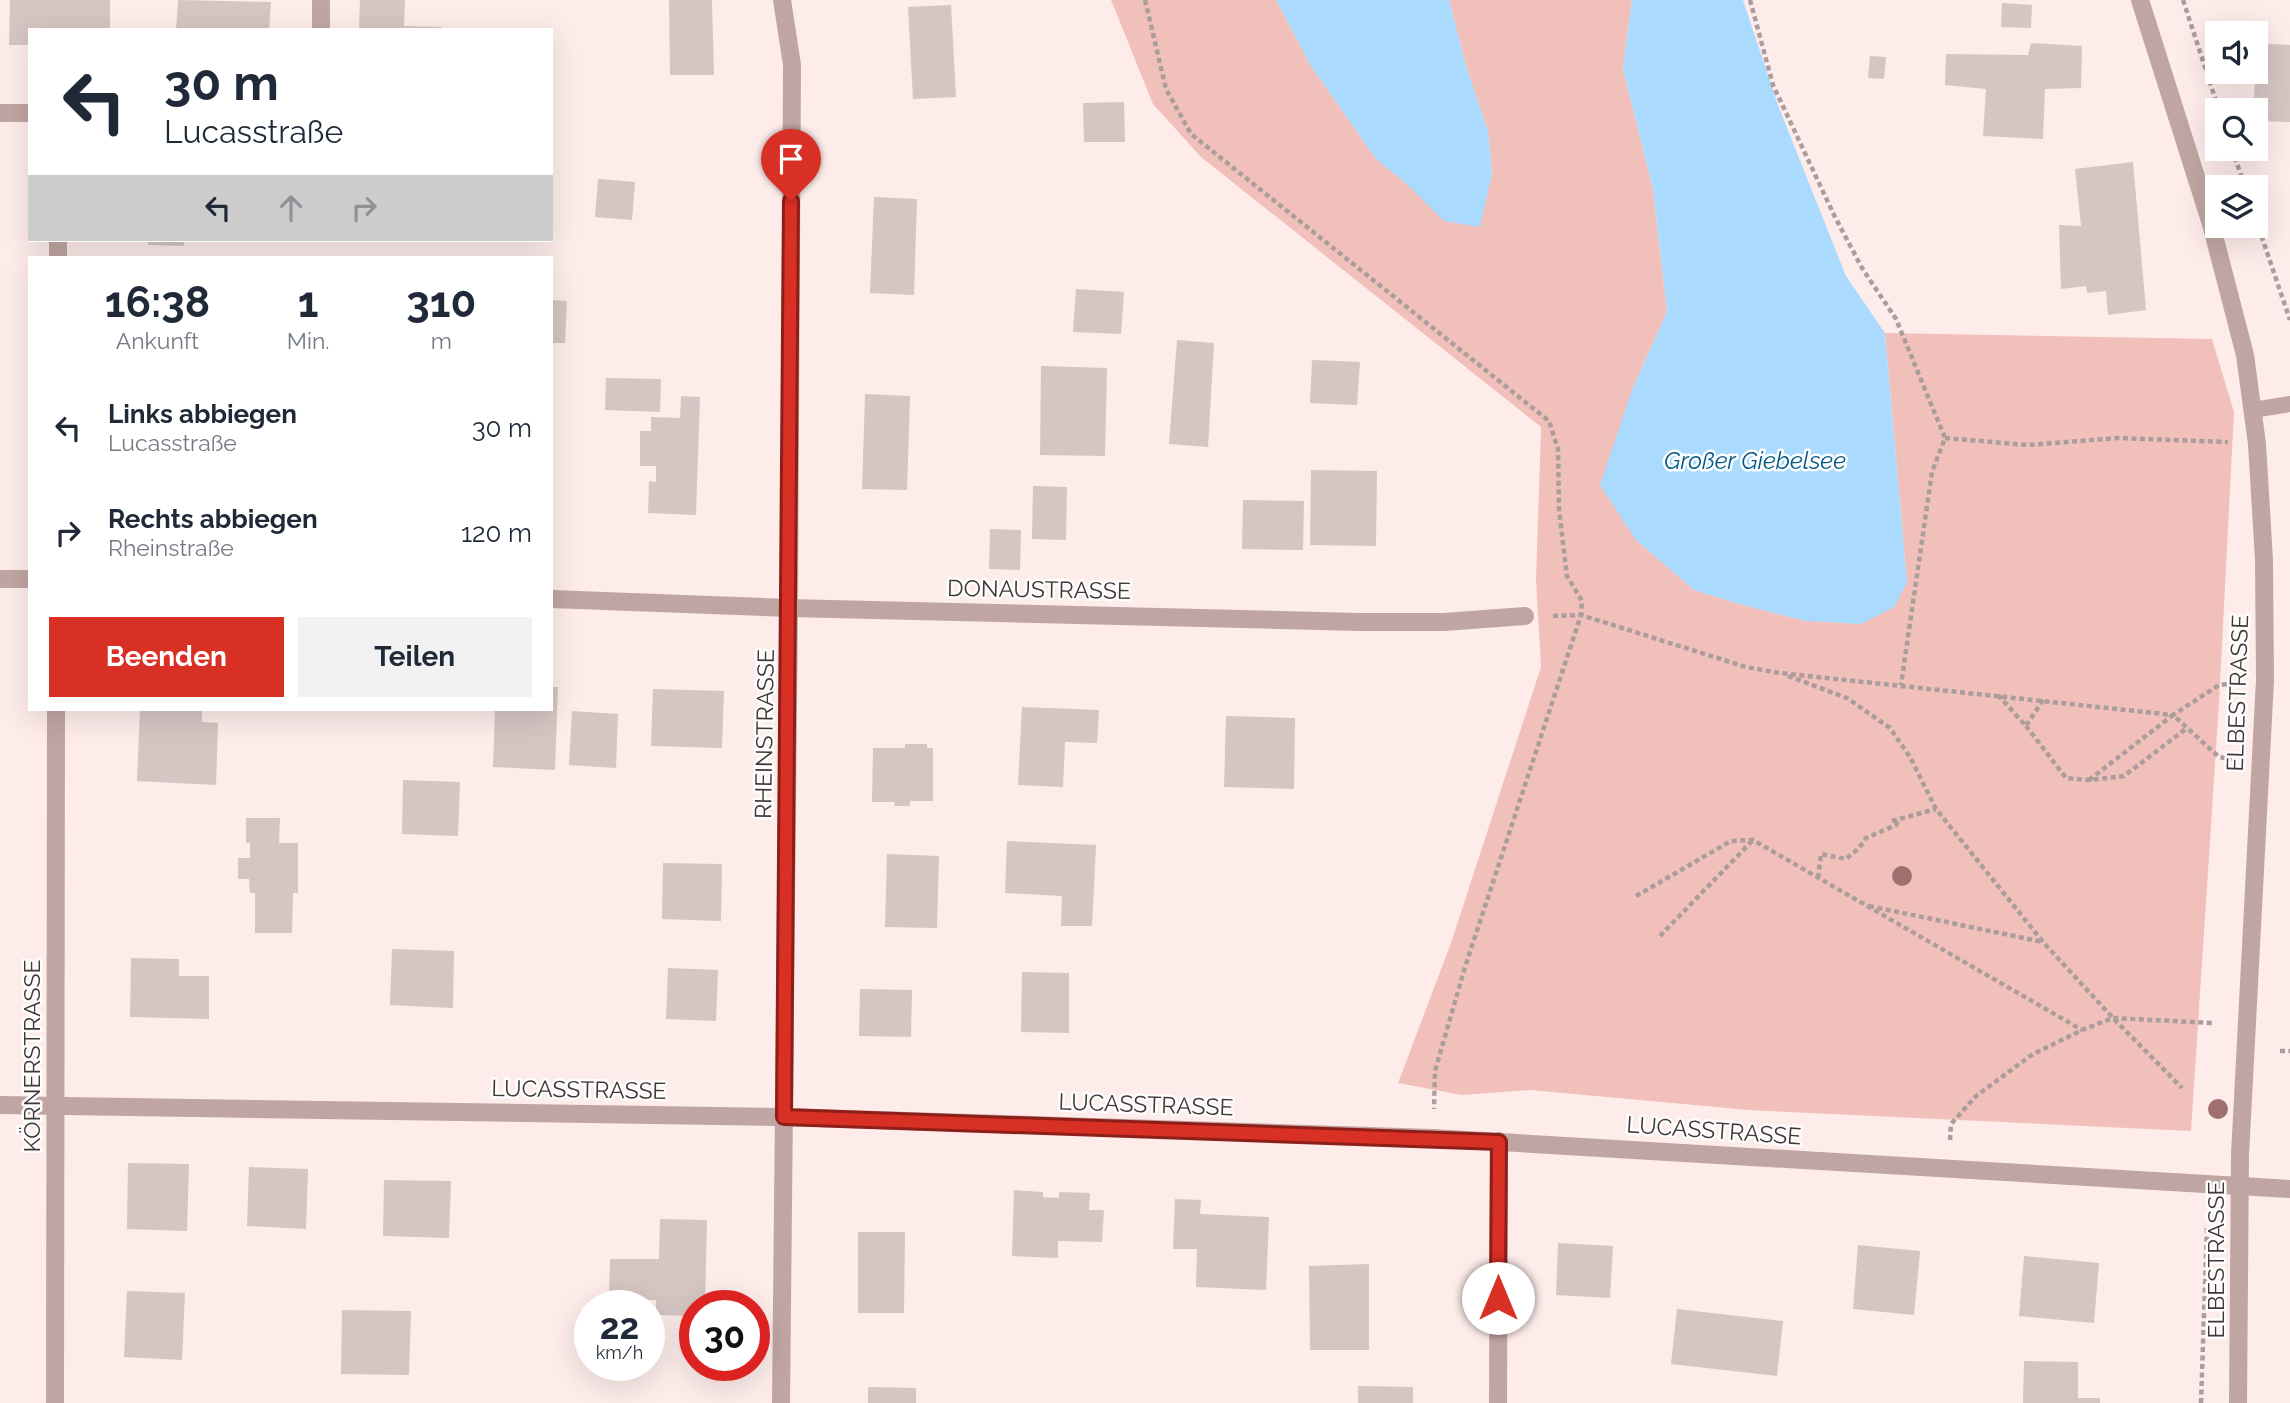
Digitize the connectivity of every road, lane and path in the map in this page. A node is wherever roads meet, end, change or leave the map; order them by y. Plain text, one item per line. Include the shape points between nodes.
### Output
1 (321, 0) edge
2 (782, 0) edge
3 (1145, 0) edge
4 (1749, 0) edge
5 (2140, 0) edge
6 (2183, 0) edge
7 (321, 28) edge
8 (2216, 98) edge
9 (0, 113) edge
10 (28, 113) edge
11 (2262, 238) edge
12 (2290, 320) edge
13 (2290, 404) edge
14 (2253, 410) junction
15 (1945, 438) junction
16 (2257, 444) junction
17 (0, 579) edge
18 (28, 579) edge
19 (553, 599) edge
20 (789, 608) junction
21 (1581, 615) junction
22 (1525, 616) dead end
23 (1780, 673) junction
24 (2264, 680) junction
25 (1901, 685) junction
26 (1998, 695) junction
27 (2043, 701) junction
28 (56, 711) edge
29 (2173, 715) junction
30 (2026, 726) junction
31 (2187, 728) junction
32 (2260, 762) junction
33 (2089, 780) junction
34 (1936, 809) junction
35 (1899, 819) junction
36 (1892, 821) dead end
37 (1753, 841) junction
38 (1818, 878) junction
39 (1636, 896) dead end
40 (1866, 906) junction
41 (1660, 936) dead end
42 (2043, 942) junction
43 (2113, 1018) junction
44 (2212, 1023) dead end
45 (2082, 1030) junction
46 (2280, 1051) dead end
47 (2290, 1051) edge
48 (2182, 1088) dead end
49 (56, 1104) junction
50 (0, 1105) edge
51 (784, 1117) junction
52 (1433, 1138) junction
53 (1499, 1142) junction
54 (1948, 1170) junction
55 (2240, 1185) junction
56 (2290, 1189) edge
57 (2208, 1219) dead end
58 (55, 1403) edge
59 (781, 1403) edge
60 (1498, 1403) edge
61 (2201, 1403) edge
62 (2238, 1403) edge

1 - 7 street
2 - 20 street, RHEINSTRASSE via 792,65
3 - 21 path via 1166,89 1191,134 1549,421 1558,449 1567,576 1582,601
4 - 15 path via 1778,97 1833,215 1896,319
5 - 14 street, ELBESTRASSE via 2211,224 2245,355
6 - 8 path
9 - 10 street
11 - 12 path
13 - 14 lane
14 - 16 street, ELBESTRASSE
15 - 16 path via 2028,444 2118,438
15 - 25 path via 1932,472
16 - 24 street, ELBESTRASSE via 2264,560
17 - 18 street
19 - 20 street, DONAUSTRASSE
20 - 22 street, DONAUSTRASSE via 1360,622
20 - 51 street, RHEINSTRASSE
21 - 23 path via 1746,667
21 - 52 path via 1435,1071
23 - 25 path
23 - 34 path via 1847,698 1890,728
24 - 29 path via 2219,685
24 - 32 street, ELBESTRASSE
25 - 26 path
26 - 27 path
26 - 30 path
27 - 29 path
27 - 30 path
28 - 49 street, KÖRNERSTRASSE
29 - 31 path
29 - 33 path
30 - 33 path via 2066,778
31 - 32 path via 2219,757
31 - 33 path via 2124,776
32 - 55 street, ELBESTRASSE
34 - 35 path
34 - 42 path
35 - 36 path
35 - 38 path via 1896,825 1866,838 1846,859 1821,854
37 - 38 path
37 - 39 path via 1731,841
37 - 41 path
38 - 40 path
40 - 42 path
40 - 45 path
42 - 43 path
43 - 44 path
43 - 45 path
43 - 48 path
45 - 54 path via 2033,1054 1976,1096 1951,1124
46 - 47 path
49 - 50 street, LUCASSTRASSE
49 - 51 street, LUCASSTRASSE
49 - 58 street, KÖRNERSTRASSE
51 - 52 street, LUCASSTRASSE
51 - 59 street, RHEINSTRASSE
52 - 53 street, LUCASSTRASSE
53 - 54 street, LUCASSTRASSE
53 - 60 street
54 - 55 street, LUCASSTRASSE
55 - 56 street, LUCASSTRASSE
55 - 62 street, ELBESTRASSE
57 - 61 path

